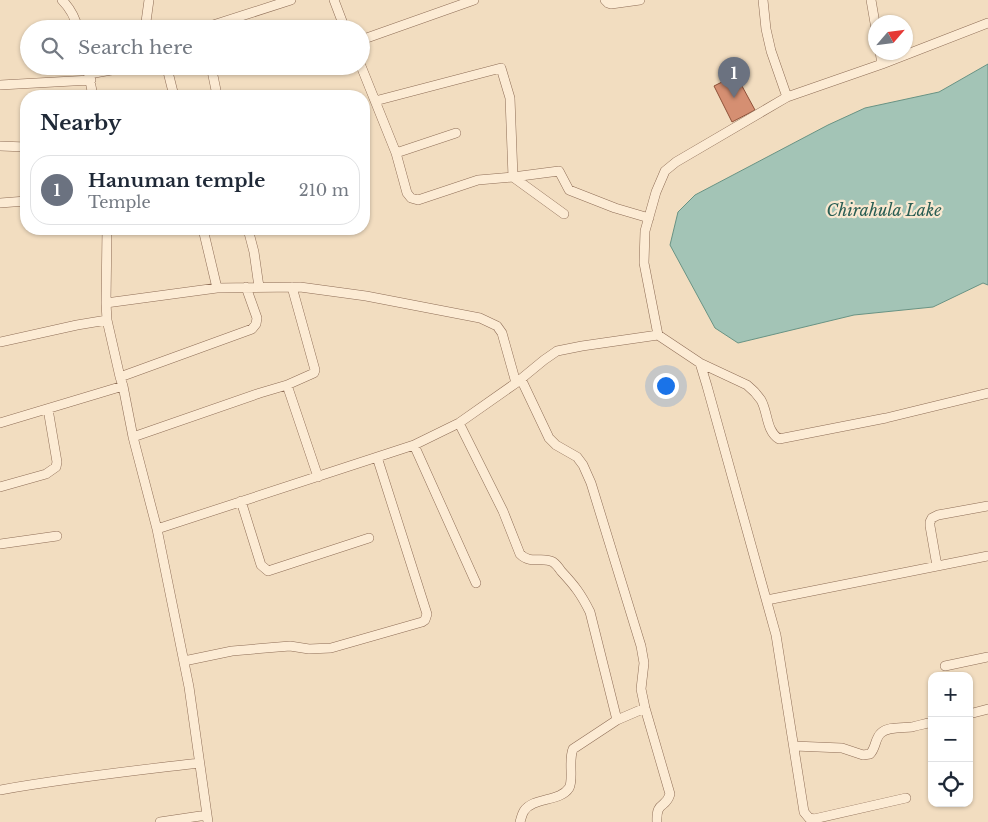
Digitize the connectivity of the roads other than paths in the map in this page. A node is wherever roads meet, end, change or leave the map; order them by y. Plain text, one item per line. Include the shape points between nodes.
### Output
1 (62, 0) edge
2 (149, 0) edge
3 (290, 0) edge
4 (334, 0) edge
5 (474, 0) edge
6 (605, 0) edge
7 (640, 0) edge
8 (763, 0) edge
9 (871, 0) edge
10 (874, 15) edge
11 (76, 20) edge
12 (146, 20) edge
13 (228, 20) edge
14 (342, 20) edge
15 (988, 22) edge
16 (370, 37) edge
17 (881, 60) edge
18 (882, 64) junction
19 (81, 75) edge
20 (89, 75) edge
21 (169, 75) edge
22 (213, 75) edge
23 (365, 75) edge
24 (0, 85) edge
25 (92, 90) edge
26 (172, 90) edge
27 (216, 90) edge
28 (787, 97) junction
29 (375, 101) junction
30 (456, 133) dead end
31 (0, 146) edge
32 (20, 147) edge
33 (396, 153) junction
34 (513, 177) junction
35 (20, 201) edge
36 (0, 203) edge
37 (564, 214) dead end
38 (649, 218) junction
39 (107, 235) edge
40 (204, 235) edge
41 (250, 235) edge
42 (246, 287) junction
43 (259, 287) junction
44 (292, 287) junction
45 (217, 288) junction
46 (106, 303) junction
47 (107, 320) junction
48 (658, 335) junction
49 (0, 342) edge
50 (700, 363) junction
51 (121, 381) junction
52 (519, 381) junction
53 (287, 385) junction
54 (988, 393) edge
55 (48, 409) junction
56 (0, 423) edge
57 (459, 424) junction
58 (133, 437) junction
59 (414, 445) junction
60 (377, 457) junction
61 (318, 477) junction
62 (0, 487) edge
63 (241, 502) junction
64 (988, 506) edge
65 (157, 528) junction
66 (56, 536) dead end
67 (369, 538) dead end
68 (0, 544) edge
69 (988, 556) edge
70 (937, 566) junction
71 (476, 583) dead end
72 (767, 600) junction
73 (988, 657) edge
74 (184, 662) junction
75 (946, 666) dead end
76 (645, 708) junction
77 (988, 709) edge
78 (973, 713) edge
79 (617, 720) junction
80 (928, 723) edge
81 (794, 746) junction
82 (199, 763) junction
83 (0, 790) edge
84 (906, 798) dead end
85 (207, 819) edge
86 (160, 822) edge
87 (520, 822) edge
88 (657, 822) edge

1 - 11 street
2 - 12 street
3 - 13 street
4 - 14 street
5 - 16 street
6 - 7 street via 608,4
8 - 28 street via 770,51
9 - 10 street
15 - 18 street
17 - 18 street
18 - 28 street
19 - 24 street
20 - 25 street
21 - 26 street
22 - 27 street
23 - 29 street
28 - 38 street via 676,162 665,172
29 - 33 street
29 - 34 street via 500,68 510,98
30 - 33 street
31 - 32 street
33 - 34 street via 407,194 418,200 478,180
34 - 37 street
34 - 38 street via 559,171 569,190
35 - 36 street
38 - 48 street via 644,263
39 - 46 street
40 - 45 street
41 - 43 street
42 - 43 street
42 - 45 street
42 - 51 street via 257,318 252,330
43 - 44 street
44 - 52 street via 366,296 480,318 497,326 502,333
44 - 53 street via 315,370
45 - 46 street
46 - 47 street
47 - 49 street
47 - 51 street
48 - 50 street
48 - 52 street via 557,351
50 - 54 street via 752,389 762,401 772,432 780,439
50 - 72 street
51 - 55 street
51 - 58 street
52 - 57 street
52 - 76 street via 549,438 577,457 591,483 641,646 644,663 641,689
53 - 58 street
53 - 61 street
55 - 56 street
55 - 62 street via 56,467 46,474
57 - 59 street
57 - 79 street via 503,511 520,554 525,559 553,562 583,596 590,612
58 - 65 street
59 - 60 street
59 - 71 street
60 - 61 street
60 - 74 street via 427,614 425,620 331,648 290,646 232,651
61 - 63 street
63 - 65 street
63 - 67 street via 261,565 268,572
64 - 70 street via 932,518 930,526
65 - 74 street
66 - 68 street
69 - 70 street
70 - 72 street
72 - 81 street
73 - 75 street
74 - 82 street
76 - 79 street
76 - 88 street via 670,794 668,800 658,807
77 - 78 street
79 - 87 street via 573,750 568,789 530,805 523,811
80 - 81 street via 881,732 870,754 842,748
81 - 84 street via 804,812 809,818
82 - 83 street
82 - 85 street
85 - 86 street

